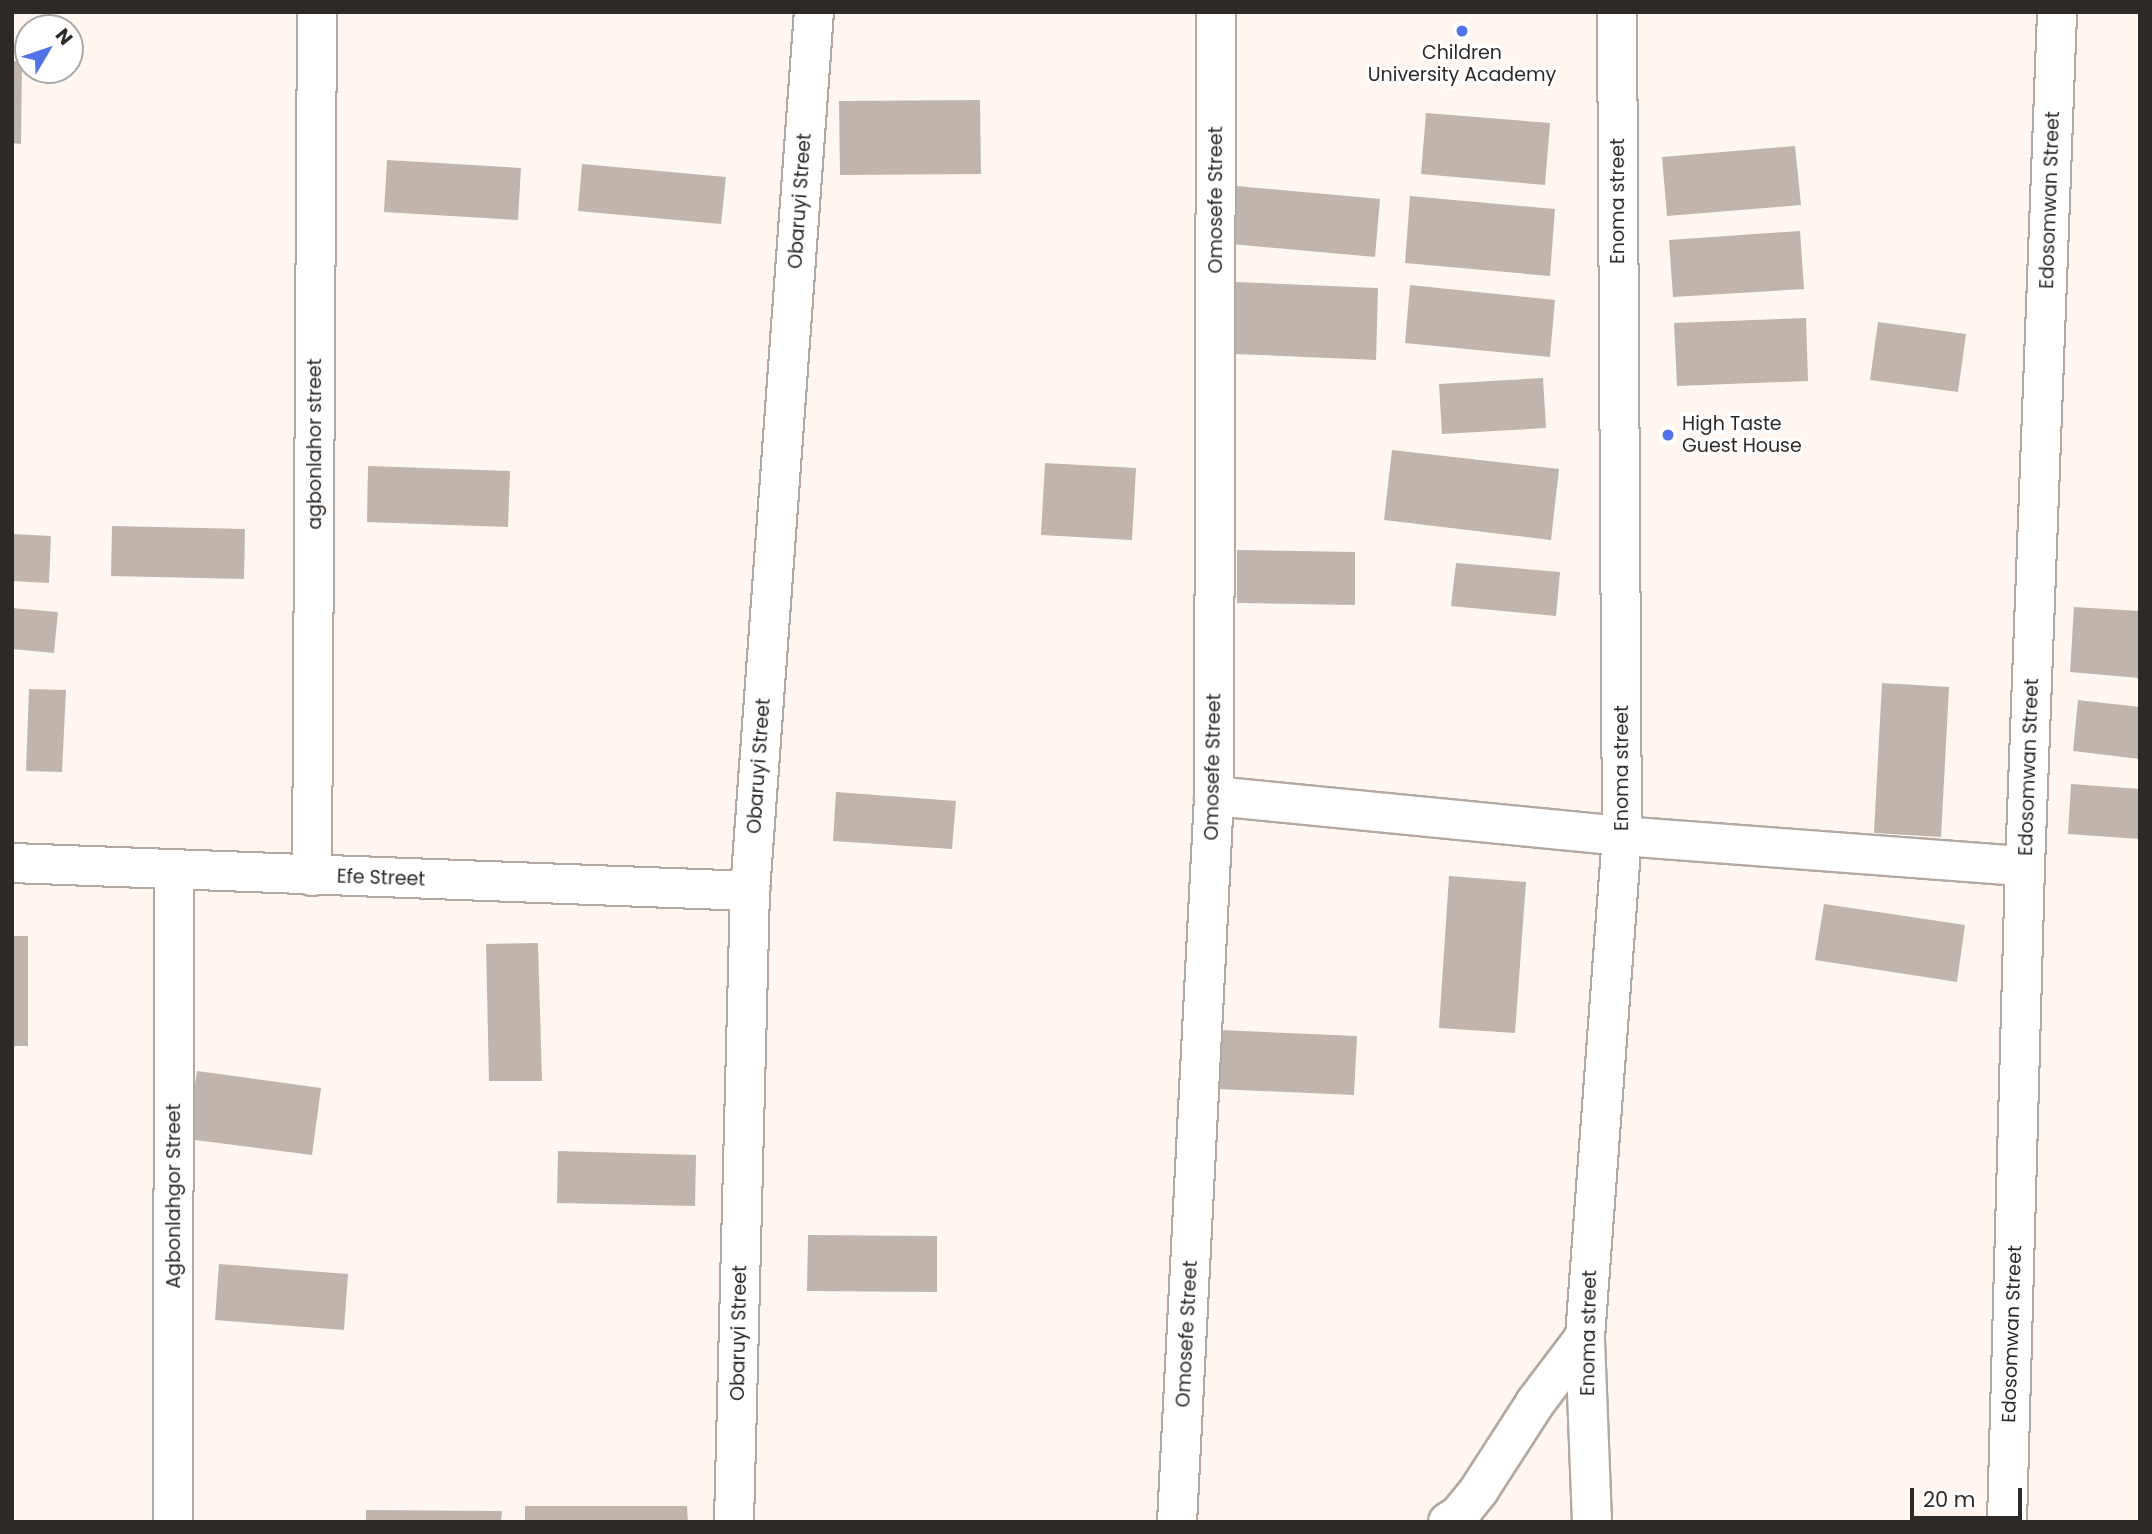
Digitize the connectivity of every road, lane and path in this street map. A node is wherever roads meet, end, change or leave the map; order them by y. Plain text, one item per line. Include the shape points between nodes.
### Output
1 (317, 12) edge
2 (814, 12) edge
3 (1216, 12) edge
4 (1617, 12) edge
5 (2057, 12) edge
6 (1214, 796) junction
7 (1622, 836) junction
8 (12, 863) edge
9 (2025, 866) junction
10 (174, 870) junction
11 (312, 876) junction
12 (750, 891) junction
13 (1585, 1337) junction
14 (173, 1522) edge
15 (734, 1522) edge
16 (1177, 1522) edge
17 (1448, 1522) edge
18 (1592, 1522) edge
19 (2007, 1522) edge

1 - 11 street, agbonlahor street
2 - 12 street, Obaruyi Street
3 - 6 street, Omosefe Street
4 - 7 street, Enoma street
5 - 9 street, Edosomwan Street
6 - 7 street
6 - 16 street, Omosefe Street
7 - 9 street
7 - 13 street, Enoma street
8 - 10 street, Efe Street
9 - 19 street, Edosomwan Street
10 - 11 street, Efe Street
10 - 14 street, Agbonlahgor Street
11 - 12 street, Efe Street
12 - 15 street, Obaruyi Street
13 - 17 street via 1535,1403 1479,1490
13 - 18 street, Enoma street

